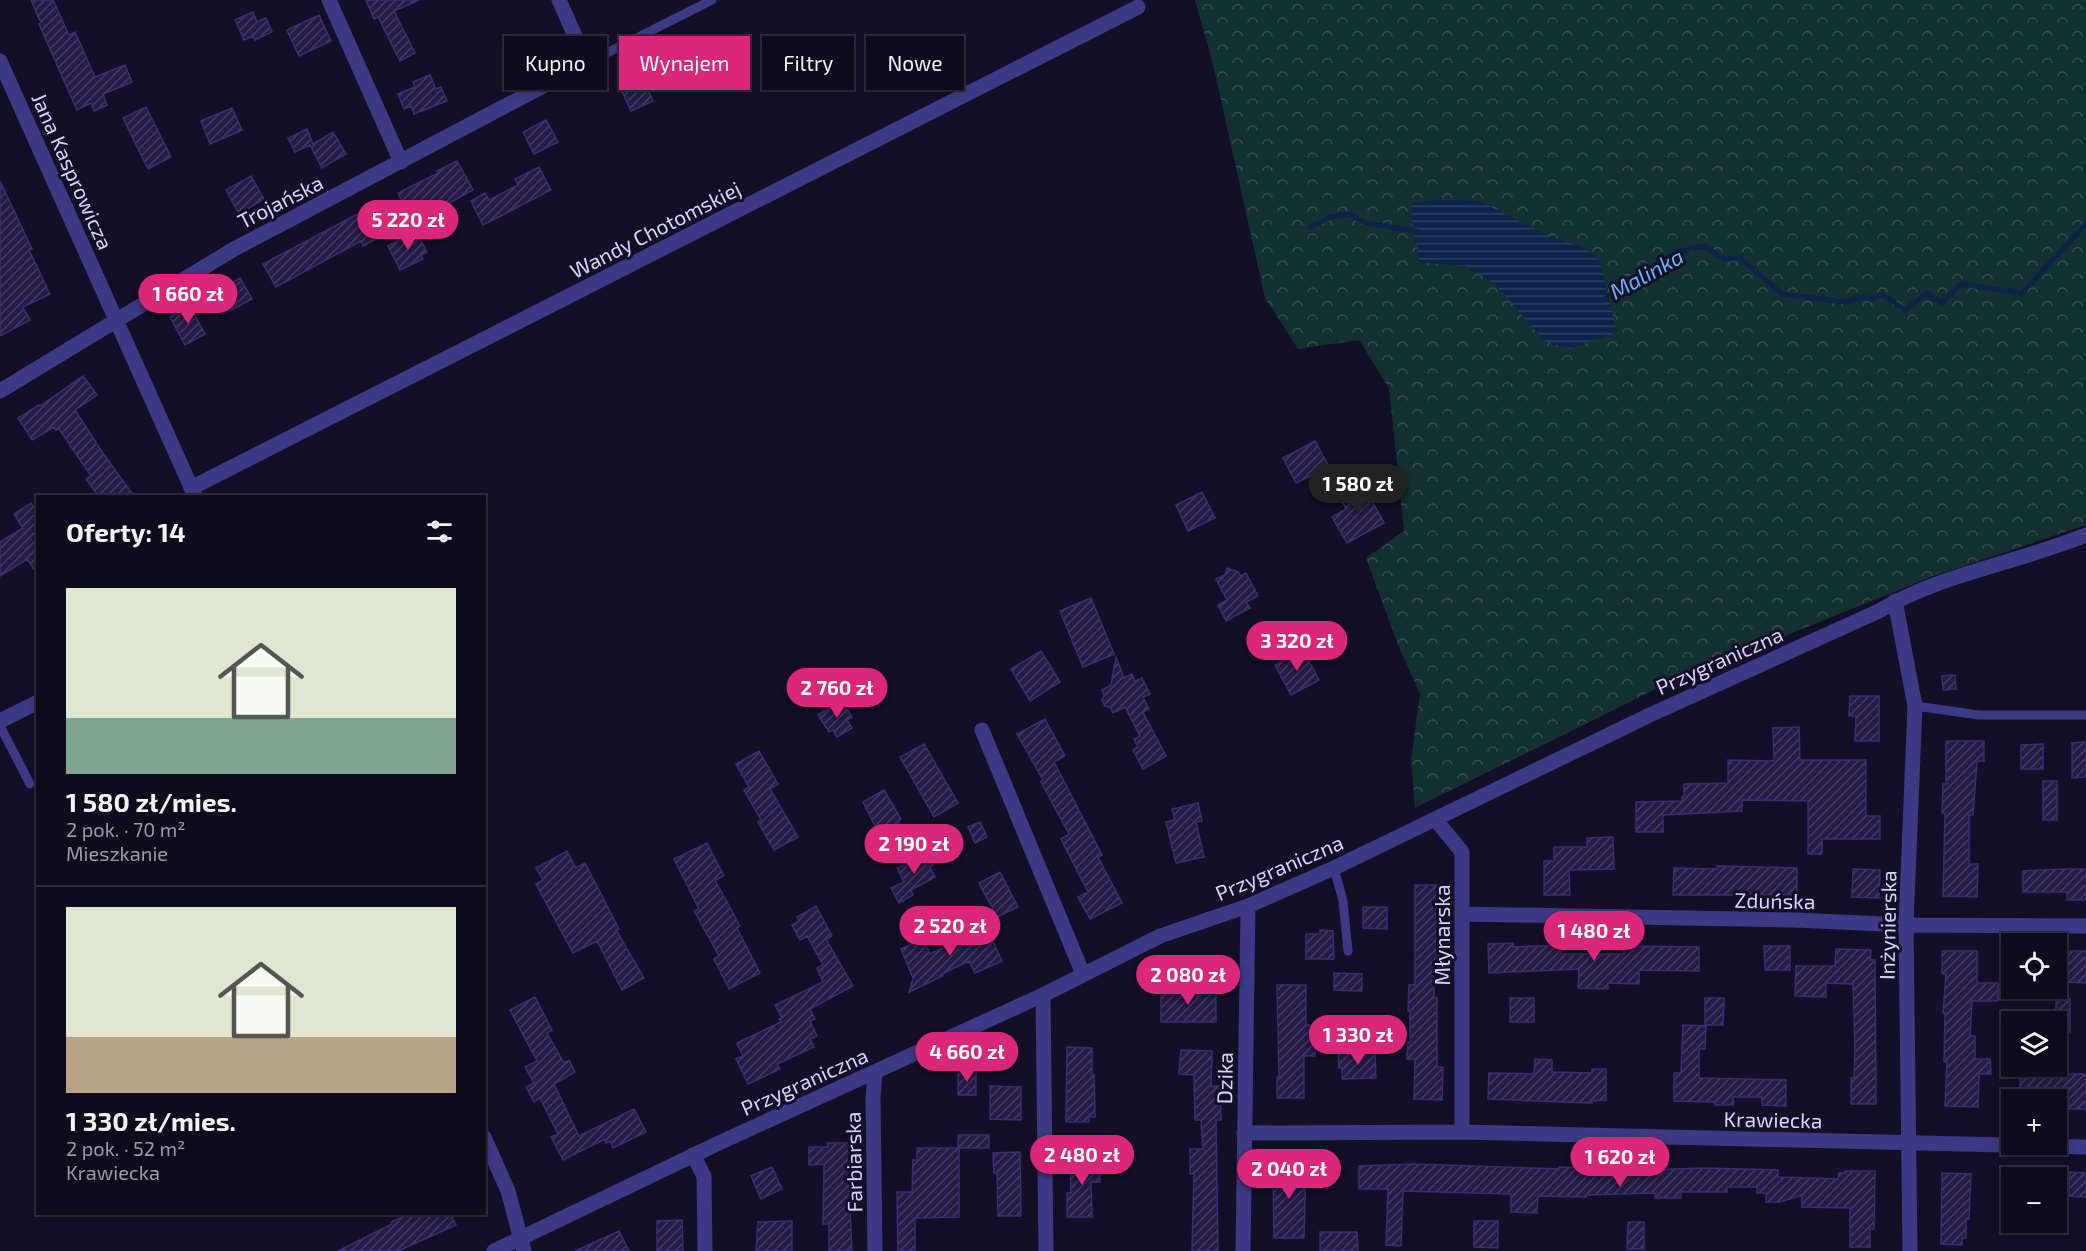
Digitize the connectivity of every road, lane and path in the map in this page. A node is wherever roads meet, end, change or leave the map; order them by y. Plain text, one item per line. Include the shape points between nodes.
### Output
1 (329, 0) edge
2 (559, 0) edge
3 (712, 0) edge
4 (1138, 7) dead end
5 (575, 36) edge
6 (607, 53) edge
7 (0, 61) edge
8 (536, 90) edge
9 (401, 162) junction
10 (116, 319) junction
11 (0, 391) edge
12 (193, 492) edge
13 (2086, 535) edge
14 (1895, 601) junction
15 (36, 703) edge
16 (1915, 706) junction
17 (2086, 715) edge
18 (0, 721) edge
19 (0, 726) edge
20 (982, 730) dead end
21 (30, 784) dead end
22 (1435, 819) junction
23 (1334, 868) junction
24 (1248, 906) junction
25 (1463, 914) junction
26 (1906, 925) junction
27 (2086, 926) edge
28 (1348, 951) dead end
29 (1083, 974) junction
30 (1043, 995) junction
31 (875, 1072) junction
32 (1244, 1132) junction
33 (1462, 1132) junction
34 (486, 1142) edge
35 (1910, 1143) junction
36 (2086, 1147) edge
37 (693, 1155) junction
38 (523, 1244) edge
39 (494, 1251) edge
40 (705, 1251) edge
41 (875, 1251) edge
42 (1046, 1251) edge
43 (1243, 1251) edge
44 (1910, 1251) edge

1 - 9 street
2 - 5 street
3 - 6 lane
4 - 12 street, Wandy Chotomskiej
7 - 10 street, Jana Kasprowicza
8 - 9 street, Trojańska
9 - 10 street, Trojańska via 234,249
10 - 11 street, Trojańska
10 - 12 street, Jana Kasprowicza
13 - 14 street, Przygraniczna via 2053,549 1946,579
14 - 16 street, Inżynierska
14 - 22 street, Przygraniczna
15 - 18 street
16 - 17 lane via 1979,716
16 - 26 street, Inżynierska
19 - 21 lane
20 - 29 street
22 - 23 street, Przygraniczna
22 - 25 street, Młynarska via 1462,852
23 - 24 street, Przygraniczna
23 - 28 lane via 1343,901
24 - 29 street, Przygraniczna via 1160,936
24 - 32 street, Dzika
25 - 26 street, Zduńska
25 - 33 street, Młynarska
26 - 27 street, Zduńska
26 - 35 street, Inżynierska
29 - 30 street, Przygraniczna
30 - 31 street, Przygraniczna
30 - 42 street
31 - 37 street, Przygraniczna
31 - 41 street, Farbiarska
32 - 33 street, Krawiecka
32 - 43 street, Dzika
33 - 35 street, Krawiecka
34 - 38 street via 508,1191
35 - 36 street, Krawiecka
35 - 44 street, Inżynierska
37 - 38 street, Przygraniczna
37 - 40 street via 704,1176
38 - 39 street, Przygraniczna

